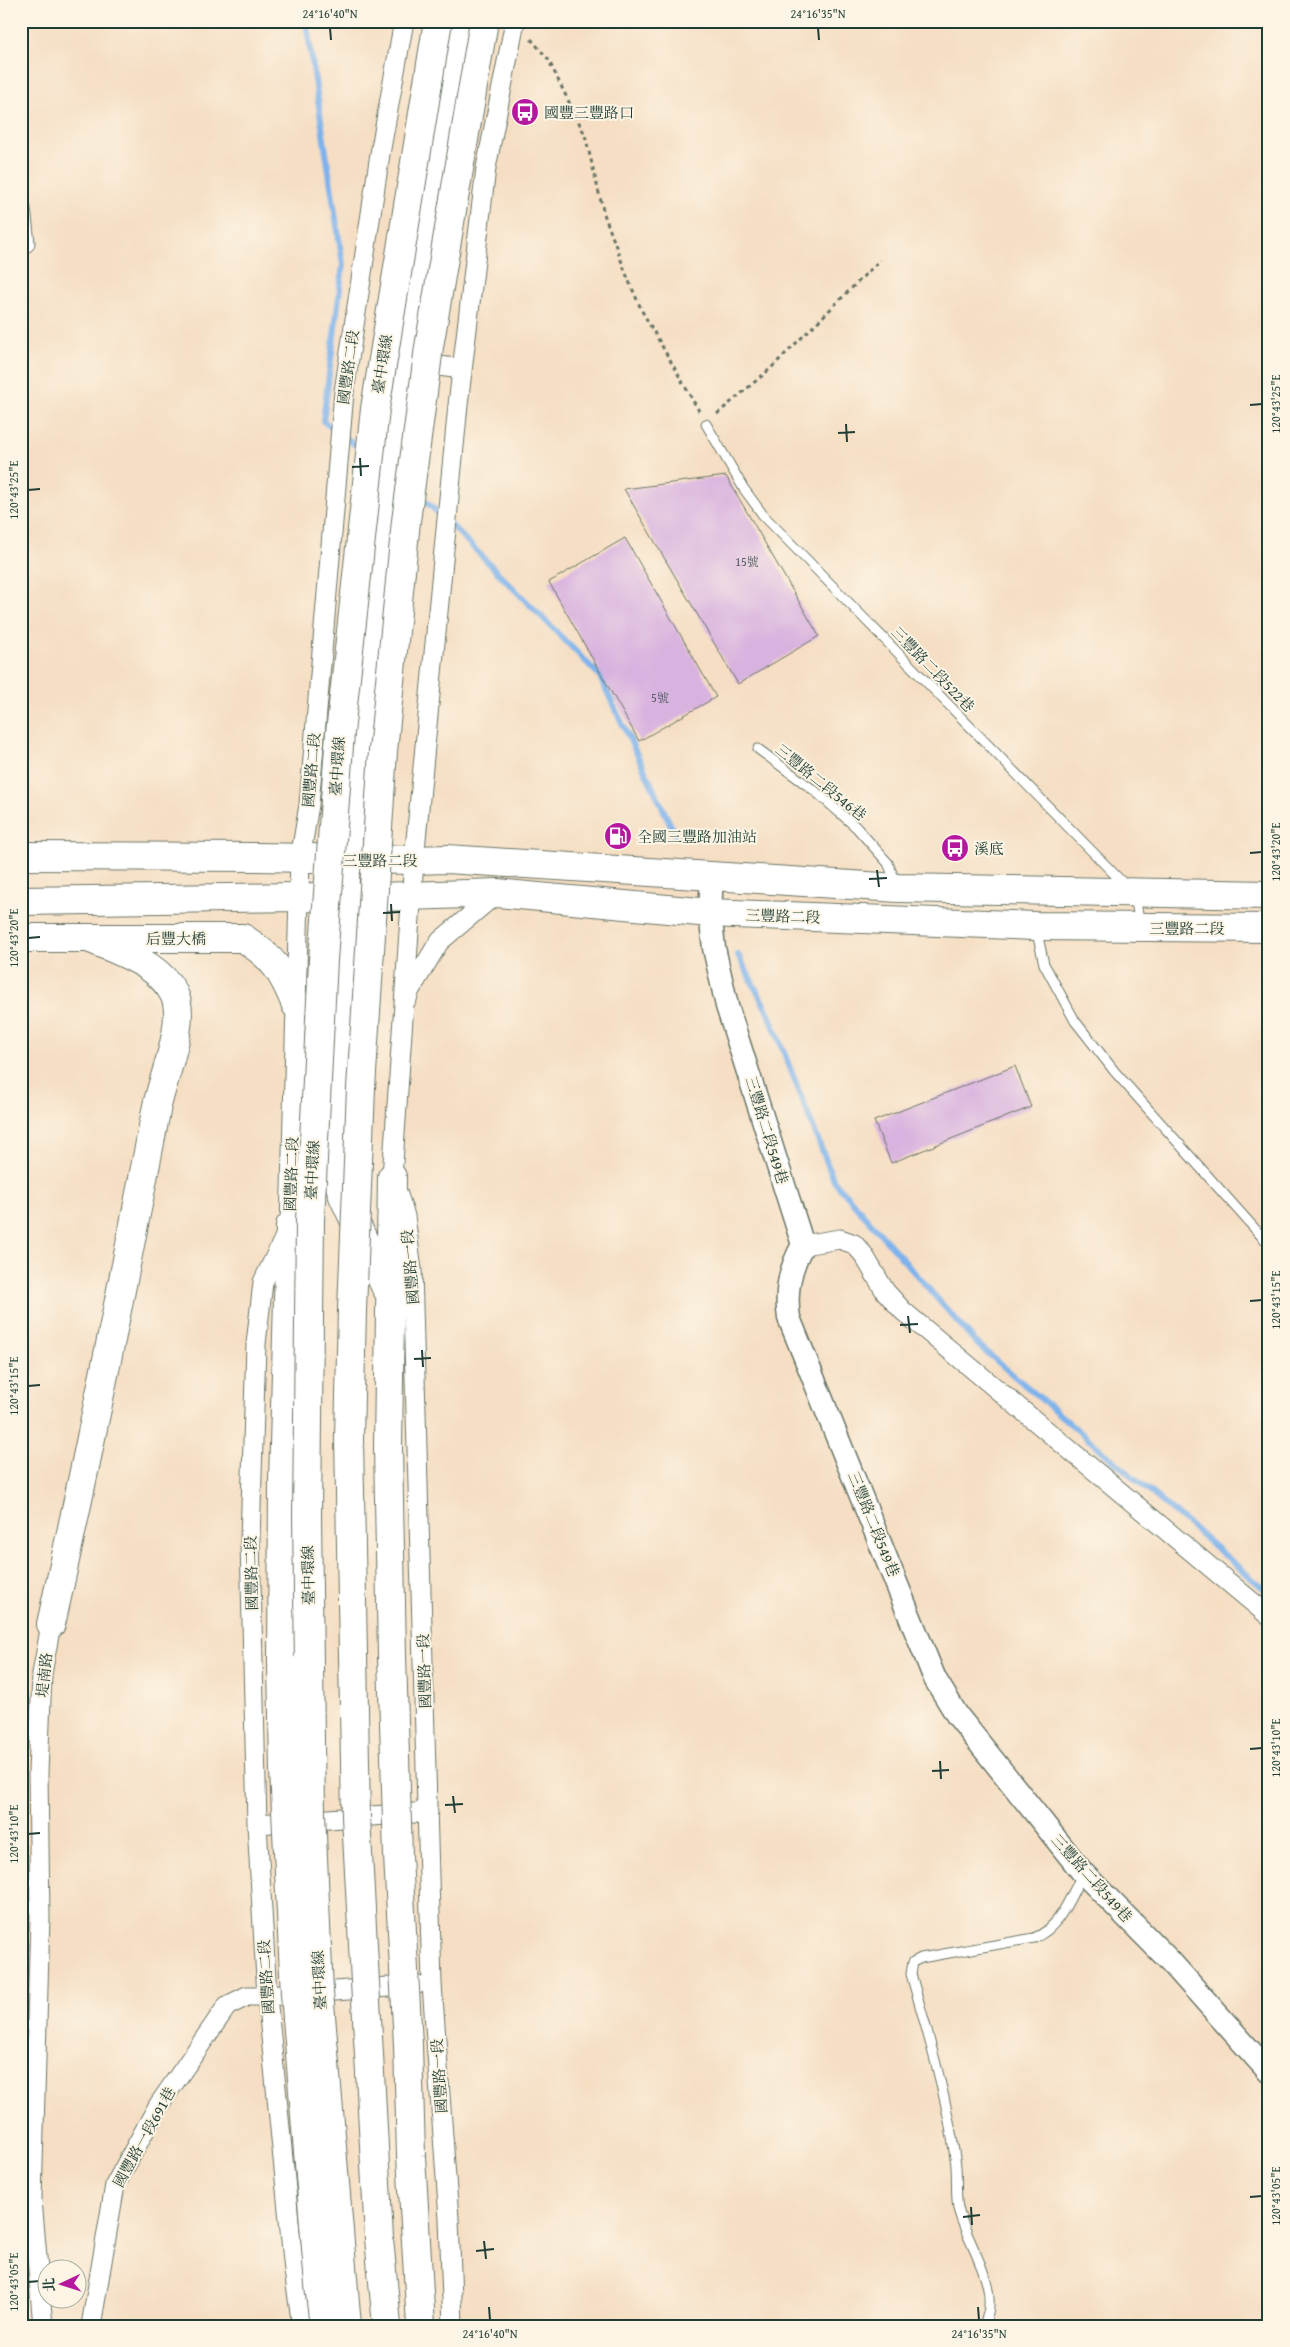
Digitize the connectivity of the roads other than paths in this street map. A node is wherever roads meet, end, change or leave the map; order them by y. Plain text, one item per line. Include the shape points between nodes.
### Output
1 (404, 21) edge
2 (438, 21) edge
3 (460, 21) edge
4 (484, 21) edge
5 (515, 21) edge
6 (21, 208) edge
7 (25, 243) dead end
8 (404, 362) junction
9 (462, 369) junction
10 (706, 424) road end
11 (758, 749) dead end
12 (21, 856) edge
13 (300, 859) junction
14 (351, 860) junction
15 (414, 860) junction
16 (712, 875) junction
17 (898, 888) junction
18 (497, 893) junction
19 (1134, 894) junction
20 (1269, 895) edge
21 (412, 896) junction
22 (298, 897) junction
23 (348, 898) junction
24 (21, 901) edge
25 (710, 913) junction
26 (1035, 926) junction
27 (1140, 928) junction
28 (1269, 928) edge
29 (21, 938) edge
30 (91, 938) junction
31 (296, 1004) junction
32 (401, 1019) junction
33 (392, 1177) junction
34 (355, 1223) junction
35 (290, 1226) junction
36 (1264, 1239) dead end
37 (803, 1246) junction
38 (389, 1294) junction
39 (1269, 1616) edge
40 (51, 1624) joint
41 (428, 1812) junction
42 (257, 1824) junction
43 (1083, 1873) junction
44 (432, 1984) junction
45 (267, 1996) junction
46 (1269, 2072) edge
47 (43, 2326) edge
48 (91, 2326) edge
49 (302, 2326) edge
50 (324, 2326) edge
51 (347, 2326) edge
52 (388, 2326) edge
53 (421, 2326) edge
54 (453, 2326) edge
55 (984, 2326) edge

1 - 13 street, 國豐路二段 via 344,392 309,805
2 - 51 main road, 臺中環線, bridge via 375,409 344,694 323,960 310,1220 307,1517 311,1813 319,1992
3 - 8 street
4 - 34 main road, bridge via 429,347 406,521 383,751 361,1078
5 - 9 street via 486,168
6 - 7 street
8 - 9 street
8 - 14 street via 362,727
9 - 15 street
10 - 19 lane, 三豐路二段522巷 via 763,516
11 - 17 lane, 三豐路二段546巷 via 815,791 856,827 888,863
12 - 13 main road
13 - 14 main road, 三豐路二段
13 - 22 street, 國豐路二段
14 - 15 main road, 三豐路二段
14 - 23 street
15 - 16 main road, 三豐路二段 via 447,859
15 - 21 street
16 - 17 main road, 三豐路二段
16 - 25 street, 三豐路二段549巷
17 - 19 main road, 三豐路二段
18 - 21 main road, 三豐路二段
18 - 25 main road, 三豐路二段
18 - 32 street via 439,942 410,990
19 - 20 main road, 三豐路二段
19 - 27 lane
21 - 23 main road, 三豐路二段
21 - 32 street
22 - 23 main road, 三豐路二段
22 - 24 main road
22 - 31 street, 國豐路二段
23 - 34 main road via 336,1148 337,1176
25 - 26 main road, 三豐路二段
25 - 37 street, 三豐路二段549巷 via 727,1006
26 - 27 main road, 三豐路二段
26 - 36 lane via 1044,964 1075,1021 1121,1079
27 - 28 main road, 三豐路二段
29 - 30 main road, 后豐大橋
30 - 31 main road, 后豐大橋 via 243,938 262,950 282,973
30 - 40 main road via 143,963 174,994 179,1014 175,1041 157,1103 101,1397
31 - 35 street, 國豐路二段
32 - 33 street, 國豐路一段
33 - 38 main road
33 - 41 street, 國豐路一段 via 405,1216 412,1270
34 - 38 main road
34 - 52 main road, bridge via 350,1438 356,1817 379,2238
35 - 42 street, 國豐路二段 via 263,1282 256,1344 250,1541
35 - 50 main road, bridge via 283,1481 284,1771 295,1994
37 - 39 street via 840,1239 854,1244 884,1291 903,1311
37 - 43 street, 三豐路二段549巷 via 788,1283 789,1318 935,1679 957,1715
38 - 53 main road, bridge via 388,1447 398,1856 410,2156
40 - 47 street, 堤南路 via 42,1674 38,1774 40,1917 32,2200
41 - 42 street
41 - 44 street, 國豐路一段
42 - 45 street, 國豐路二段
43 - 46 street, 三豐路二段549巷 via 1170,1961
43 - 55 lane via 1054,1925 1046,1933 1027,1940 921,1958 913,1962 910,1974 941,2080 956,2159 962,2222 980,2265 991,2308
44 - 45 street, 國豐路一段691巷
44 - 54 street, 國豐路一段 via 449,2219
45 - 48 street, 國豐路一段691巷 via 247,1996 227,2006 158,2106 119,2178 103,2243
45 - 49 street, 國豐路二段

